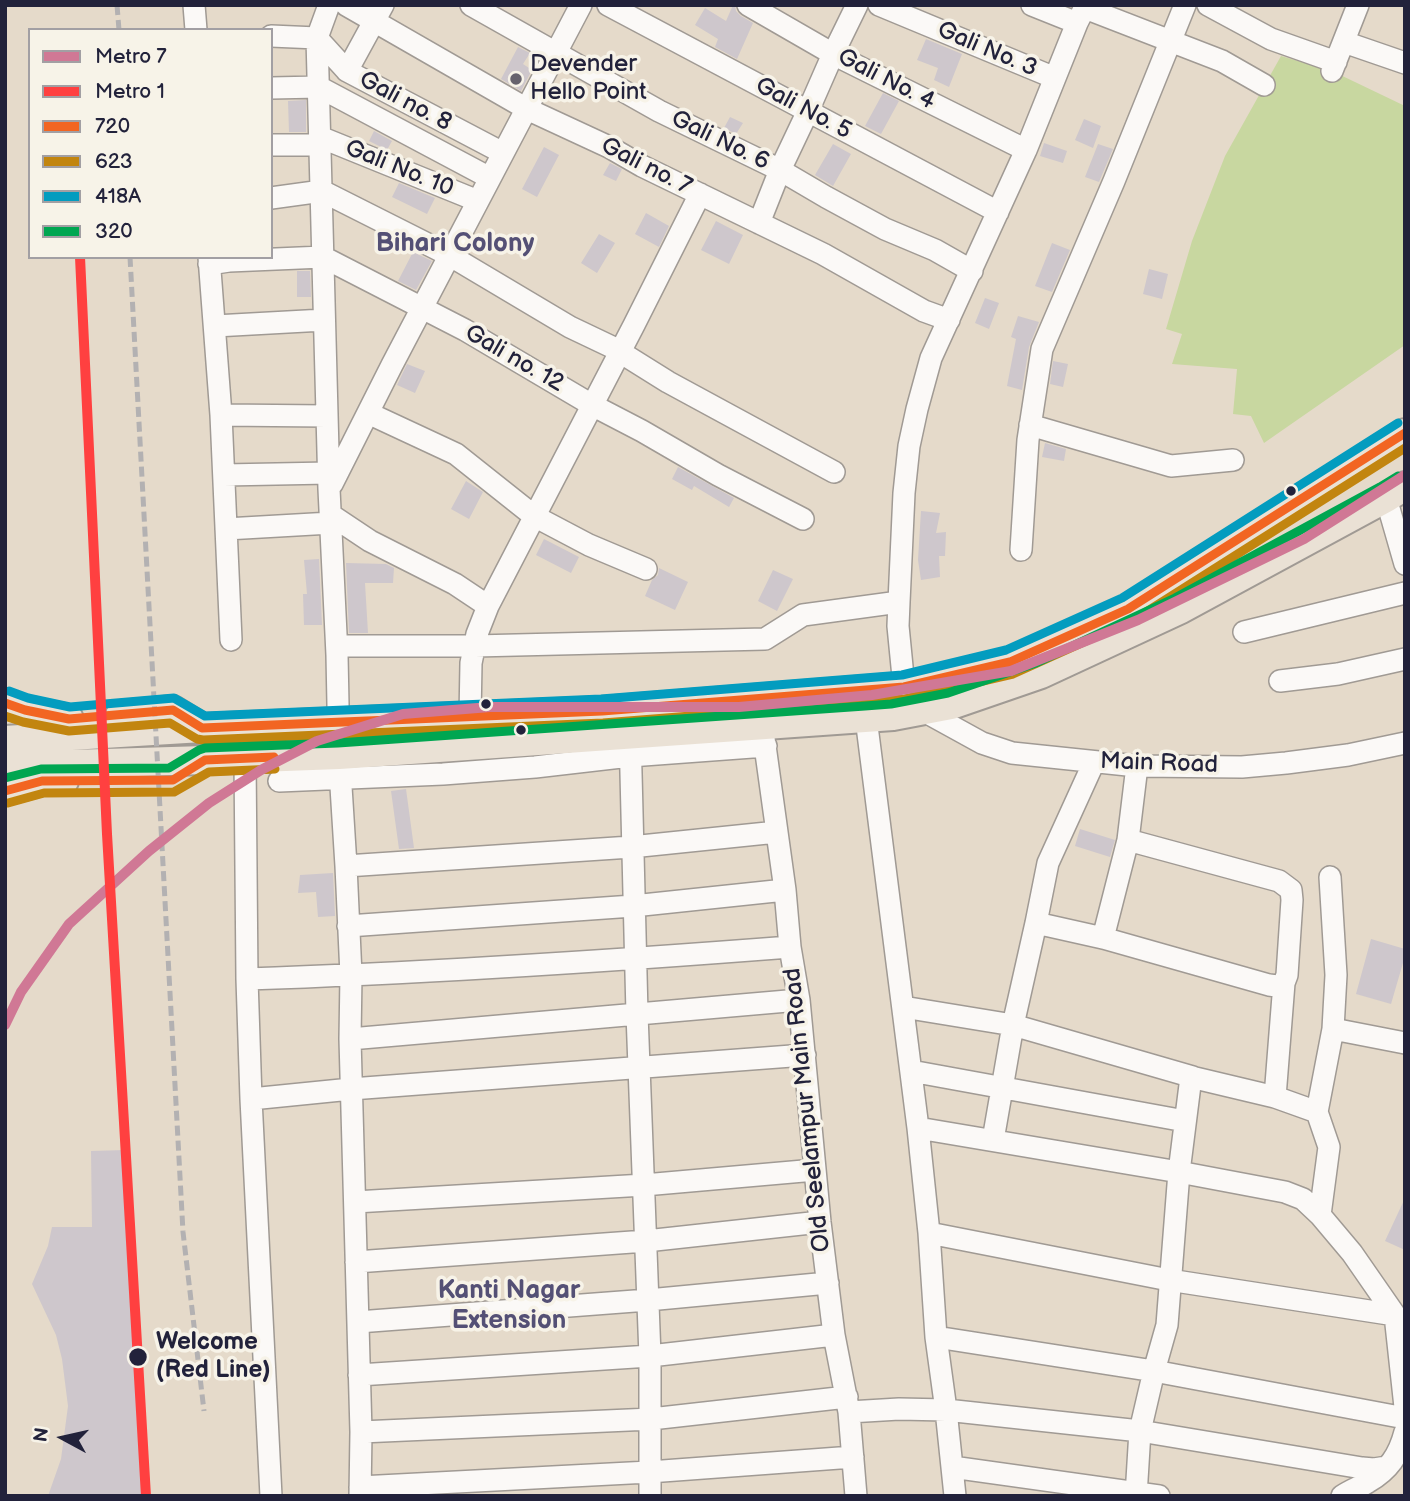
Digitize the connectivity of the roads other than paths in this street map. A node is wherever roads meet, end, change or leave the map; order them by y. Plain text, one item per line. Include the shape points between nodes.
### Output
1 (194, 5) edge
2 (329, 5) edge
3 (345, 5) edge
4 (471, 5) edge
5 (581, 5) edge
6 (608, 5) edge
7 (748, 5) edge
8 (857, 5) edge
9 (879, 5) edge
10 (1032, 5) edge
11 (1185, 5) edge
12 (1208, 5) edge
13 (1358, 5) edge
14 (1083, 12) edge
15 (378, 14) edge
16 (195, 28) edge
17 (273, 36) edge
18 (317, 38) junction
19 (1171, 41) junction
20 (556, 53) junction
21 (832, 54) junction
22 (1337, 58) junction
23 (1405, 63) edge
24 (347, 71) junction
25 (1055, 78) junction
26 (1264, 85) dead end
27 (319, 87) junction
28 (273, 88) edge
29 (527, 108) junction
30 (808, 111) junction
31 (320, 141) junction
32 (273, 145) edge
33 (1026, 150) junction
34 (503, 153) junction
35 (780, 170) junction
36 (490, 178) junction
37 (322, 191) junction
38 (700, 194) junction
39 (273, 198) edge
40 (478, 201) junction
41 (998, 212) junction
42 (759, 223) junction
43 (449, 255) junction
44 (323, 257) junction
45 (209, 260) edge
46 (972, 271) junction
47 (422, 307) junction
48 (324, 320) junction
49 (949, 320) junction
50 (215, 326) junction
51 (620, 353) junction
52 (592, 405) junction
53 (368, 413) junction
54 (220, 415) junction
55 (327, 416) junction
56 (1030, 425) junction
57 (1405, 433) edge
58 (1233, 460) dead end
59 (834, 472) dead end
60 (223, 475) junction
61 (329, 481) junction
62 (1395, 492) edge
63 (534, 516) junction
64 (331, 519) junction
65 (803, 519) dead end
66 (226, 529) junction
67 (1021, 550) dead end
68 (1405, 565) edge
69 (646, 569) dead end
70 (1405, 593) edge
71 (899, 602) junction
72 (488, 606) junction
73 (1244, 632) dead end
74 (231, 640) dead end
75 (337, 646) junction
76 (475, 646) junction
77 (1405, 659) edge
78 (1280, 681) dead end
79 (904, 687) junction
80 (5, 703) edge
81 (922, 710) junction
82 (470, 717) junction
83 (866, 718) junction
84 (69, 719) junction
85 (338, 722) junction
86 (5, 723) edge
87 (202, 728) junction
88 (764, 735) junction
89 (5, 740) edge
90 (1405, 743) edge
91 (630, 744) junction
92 (245, 759) junction
93 (205, 760) junction
94 (1094, 762) junction
95 (5, 766) edge
96 (1137, 766) junction
97 (340, 767) junction
98 (42, 781) junction
99 (279, 781) dead end
100 (5, 791) edge
101 (5, 804) edge
102 (777, 832) junction
103 (1128, 840) junction
104 (631, 847) junction
105 (346, 866) junction
106 (1330, 877) dead end
107 (785, 890) junction
108 (633, 906) junction
109 (1037, 923) junction
110 (348, 926) junction
111 (1103, 938) junction
112 (790, 947) junction
113 (635, 959) junction
114 (351, 975) junction
115 (247, 979) junction
116 (1284, 983) junction
117 (799, 1000) junction
118 (903, 1006) junction
119 (637, 1014) junction
120 (1013, 1025) junction
121 (1332, 1029) junction
122 (350, 1039) junction
123 (1404, 1041) edge
124 (805, 1055) junction
125 (639, 1069) junction
126 (911, 1071) junction
127 (1193, 1077) junction
128 (1002, 1088) junction
129 (351, 1090) junction
130 (1275, 1097) junction
131 (251, 1099) junction
132 (1317, 1112) junction
133 (1185, 1121) junction
134 (918, 1128) junction
135 (993, 1140) junction
136 (816, 1170) junction
137 (1179, 1172) junction
138 (644, 1185) junction
139 (355, 1202) junction
140 (1320, 1215) junction
141 (820, 1222) junction
142 (929, 1233) junction
143 (646, 1241) junction
144 (356, 1262) junction
145 (1169, 1280) junction
146 (828, 1283) junction
147 (648, 1300) junction
148 (1402, 1306) edge
149 (358, 1322) junction
150 (834, 1335) junction
151 (936, 1337) junction
152 (650, 1356) junction
153 (1154, 1371) junction
154 (359, 1375) junction
155 (1405, 1406) edge
156 (854, 1407) junction
157 (946, 1410) junction
158 (1405, 1418) edge
159 (651, 1419) junction
160 (1140, 1431) junction
161 (361, 1432) junction
162 (1405, 1432) edge
163 (853, 1457) junction
164 (952, 1467) junction
165 (1387, 1467) junction
166 (649, 1472) junction
167 (360, 1491) edge
168 (1137, 1494) edge
169 (271, 1496) edge
170 (650, 1496) edge
171 (856, 1496) edge
172 (955, 1496) edge
173 (1159, 1496) edge
174 (1342, 1496) edge

1 - 16 street
2 - 18 street
3 - 15 street, Gali no. 7
4 - 20 street, Gali No. 6
5 - 20 street
6 - 30 street, Gali No. 5
7 - 21 street, Gali No. 4
8 - 21 street
9 - 25 street, Gali No. 3
10 - 14 street
11 - 19 street
12 - 22 street via 1271,39
13 - 22 street
14 - 19 street
14 - 25 street
15 - 24 street
15 - 29 street, Gali no. 7 via 418,45
17 - 18 street
18 - 24 street, Gali no. 8
18 - 27 street
19 - 26 street via 1222,61
19 - 56 street via 1042,349
20 - 29 street
20 - 35 street, Gali No. 6 via 659,111
21 - 30 street
21 - 33 street, Gali No. 4
22 - 23 street
24 - 34 street, Gali no. 8
25 - 33 street
27 - 28 street
27 - 31 street
27 - 36 street
29 - 34 street
29 - 38 street, Gali no. 7
30 - 35 street
30 - 41 street, Gali No. 5
31 - 32 street
31 - 37 street
31 - 40 street, Gali No. 10
33 - 41 street
34 - 36 street
35 - 42 street
35 - 46 street, Gali No. 6
36 - 40 street
37 - 39 street
37 - 43 street
37 - 44 street
38 - 42 street, Gali no. 7
38 - 51 street
40 - 43 street
41 - 46 street
42 - 49 street, Gali no. 7
43 - 47 street
43 - 51 street
44 - 45 street, Gali no. 12
44 - 47 street, Gali no. 12
44 - 48 street
45 - 50 street
46 - 49 street
47 - 52 street, Gali no. 12
47 - 53 street
48 - 50 street
48 - 55 street
49 - 71 street via 931,358 909,446
50 - 54 street
51 - 52 street
51 - 59 street
52 - 63 street
52 - 65 street, Gali no. 12
53 - 61 street
53 - 63 street via 456,454
54 - 55 street
54 - 60 street
55 - 61 street
56 - 58 street via 1171,466
56 - 67 street
57 - 79 main road via 1128,609 1010,662
60 - 61 street
60 - 66 street
61 - 64 street
62 - 68 street
62 - 81 main road via 1181,609 1041,674 951,705
63 - 69 street
63 - 72 street
64 - 66 street
64 - 72 street
64 - 75 street
66 - 74 street
70 - 73 street
71 - 76 street via 803,615 765,639
71 - 79 street
72 - 76 street
75 - 76 street
75 - 85 street
76 - 82 street
77 - 78 street
79 - 82 main road
80 - 84 main road
81 - 83 main road
81 - 94 street, Main Road via 982,743 1012,753
82 - 85 main road
83 - 88 main road
83 - 118 street
84 - 86 main road
84 - 87 main road via 173,710
85 - 87 main road
85 - 97 street
87 - 89 main road
88 - 91 main road
88 - 102 street, Old Seelampur Main Road
90 - 96 street, Main Road via 1286,763
91 - 97 main road
91 - 104 street
92 - 93 main road
92 - 97 main road
92 - 115 street
93 - 95 main road
93 - 98 main road via 173,780
94 - 96 street, Main Road
94 - 109 street via 1048,863
96 - 103 street
97 - 99 street
97 - 105 street
98 - 100 main road
98 - 101 main road
102 - 104 street
102 - 107 street, Old Seelampur Main Road
103 - 111 street
103 - 116 street via 1286,885 1292,900
104 - 105 street
104 - 108 street
105 - 110 street
106 - 121 street via 1336,975
107 - 108 street
107 - 112 street, Old Seelampur Main Road
108 - 110 street
108 - 113 street
109 - 111 street
109 - 120 street
110 - 114 street
111 - 116 street via 1269,985
112 - 113 street
112 - 117 street, Old Seelampur Main Road
113 - 114 street
113 - 119 street
114 - 115 street
114 - 122 street
115 - 131 street
116 - 130 street
117 - 119 street
117 - 124 street, Old Seelampur Main Road
118 - 120 street
118 - 126 street
119 - 122 street
119 - 125 street
120 - 127 street
120 - 128 street
121 - 123 street
121 - 132 street
122 - 129 street
124 - 125 street
124 - 136 street, Old Seelampur Main Road
125 - 129 street
125 - 138 street
126 - 128 street
126 - 134 street
127 - 130 street
127 - 133 street
128 - 133 street
128 - 135 street
129 - 131 street
129 - 139 street
130 - 132 street
131 - 169 street
132 - 140 street via 1329,1147
133 - 137 street
134 - 135 street
134 - 142 street
135 - 137 street
136 - 138 street
136 - 141 street, Old Seelampur Main Road
137 - 140 street via 1286,1192 1303,1199
137 - 145 street
138 - 139 street
138 - 143 street
139 - 144 street
140 - 148 street
141 - 143 street
141 - 146 street, Old Seelampur Main Road
142 - 145 street
142 - 151 street
143 - 144 street
143 - 147 street
144 - 149 street
145 - 148 street
145 - 153 street via 1167,1325
146 - 147 street
146 - 150 street, Old Seelampur Main Road
147 - 149 street
147 - 152 street
148 - 155 street
149 - 154 street
150 - 152 street
150 - 156 street, Old Seelampur Main Road
151 - 153 street
151 - 157 street
152 - 154 street
152 - 159 street
153 - 158 street
153 - 160 street
154 - 161 street
156 - 157 street
156 - 159 street
156 - 163 street, Old Seelampur Main Road
157 - 160 street
157 - 164 street
159 - 161 street
159 - 166 street
160 - 165 street via 1362,1468
160 - 168 street
161 - 167 street
162 - 165 street via 1396,1458
163 - 166 street
163 - 171 street, Old Seelampur Main Road
164 - 168 street
164 - 172 street
165 - 174 street
166 - 167 street
166 - 170 street
168 - 173 street

